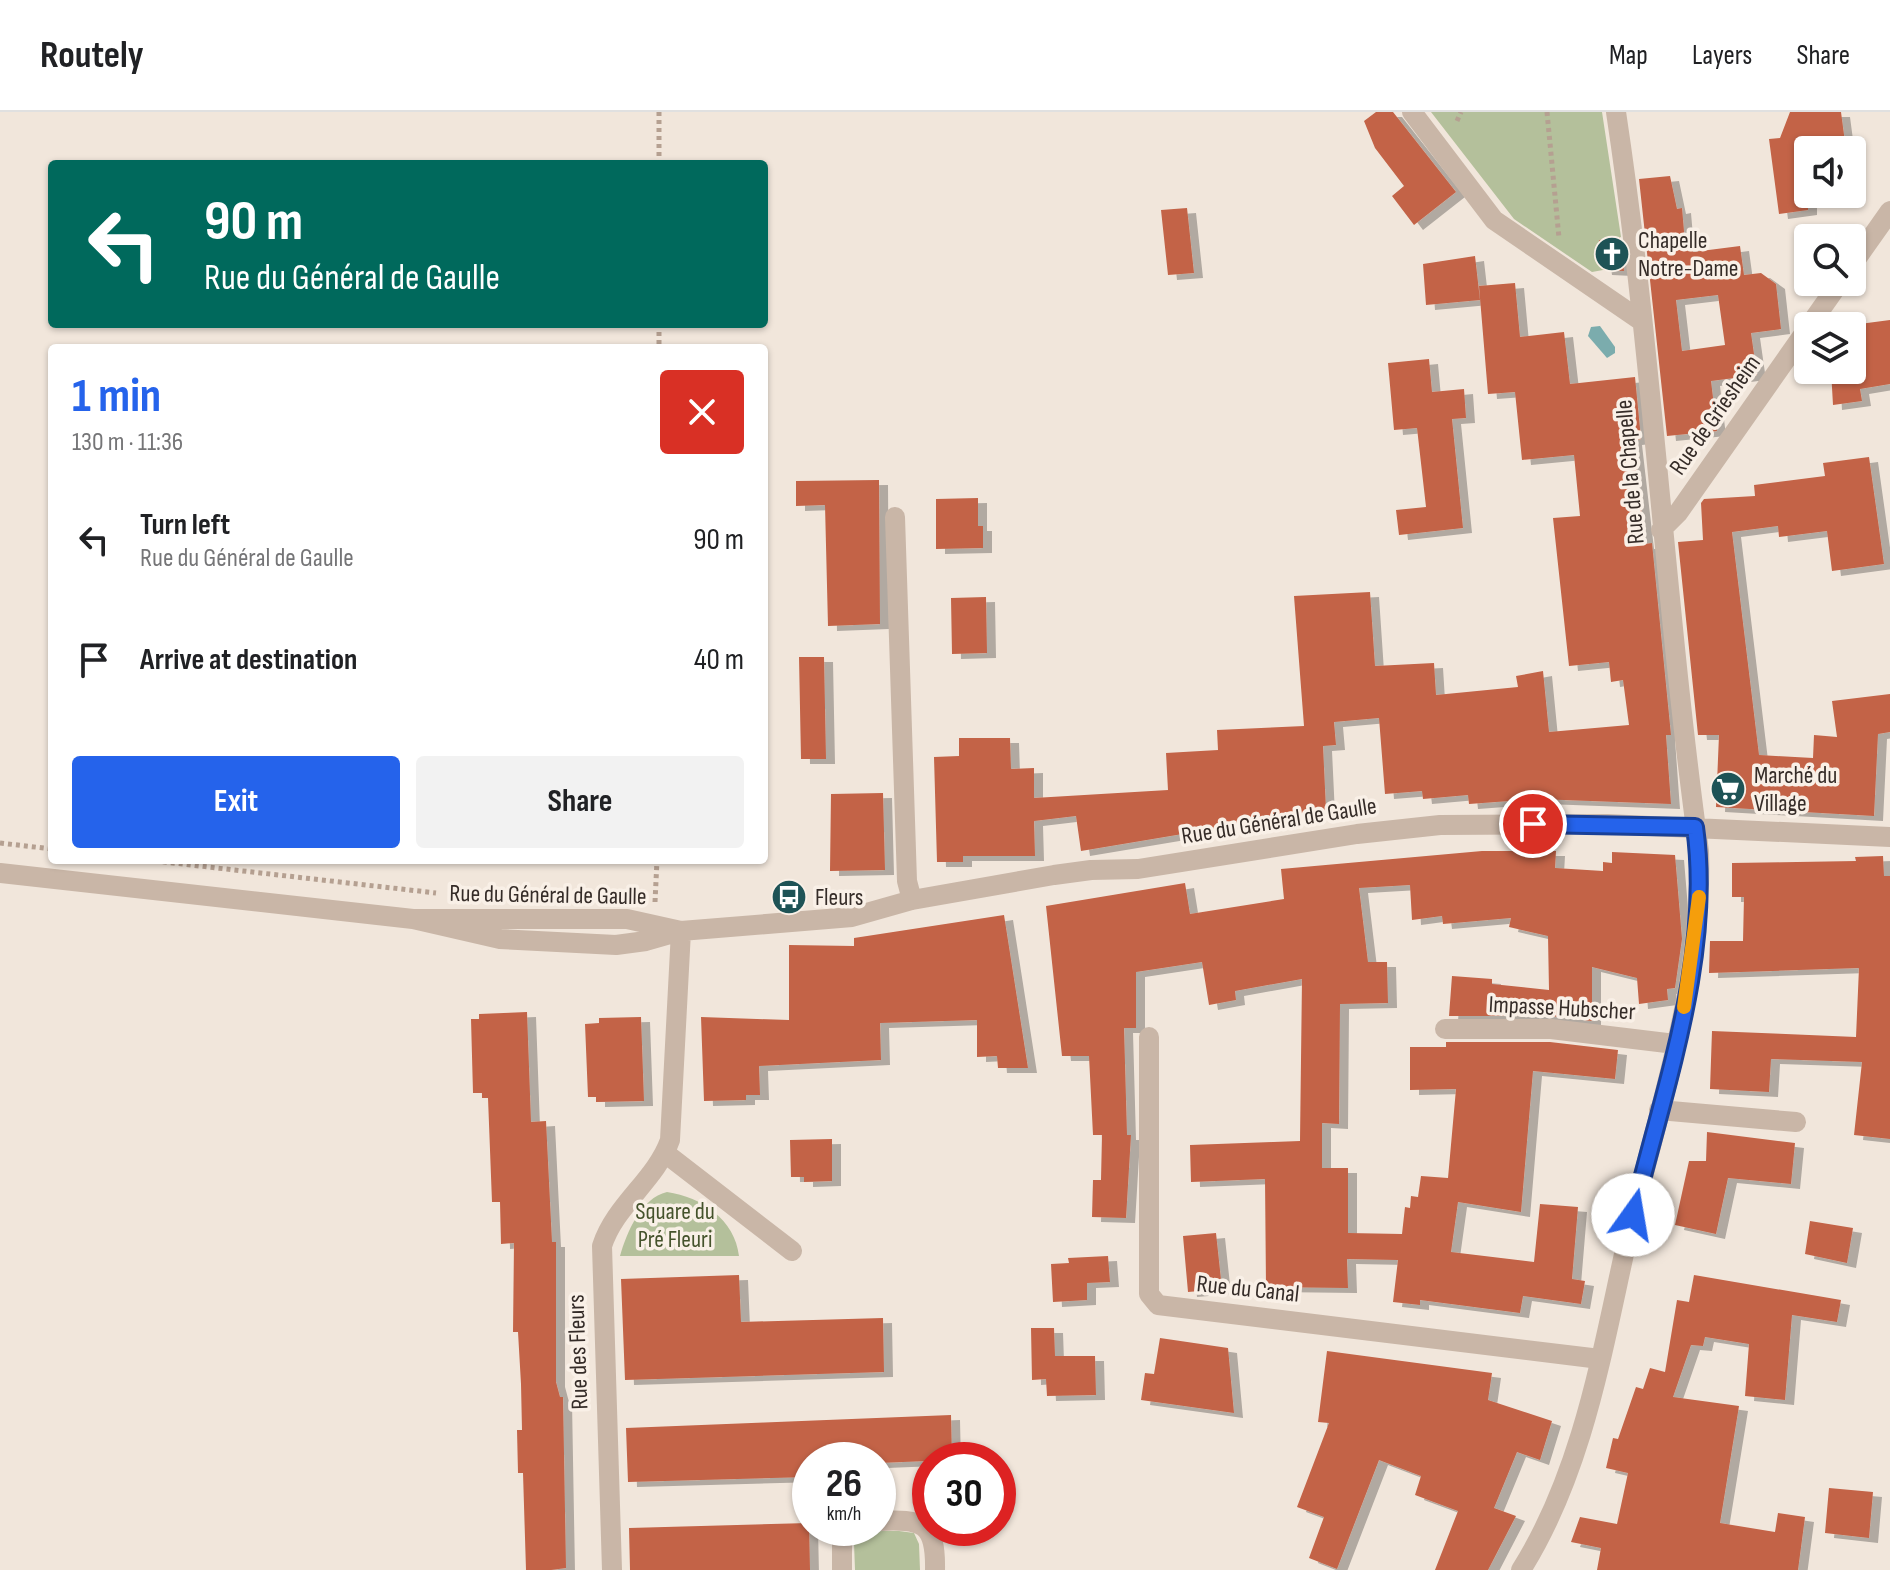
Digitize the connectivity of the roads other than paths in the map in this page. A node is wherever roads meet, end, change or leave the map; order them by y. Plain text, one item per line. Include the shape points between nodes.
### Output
1 (1412, 112) edge
2 (1616, 112) edge
3 (1890, 211) edge
4 (1866, 245) edge
5 (1640, 320) junction
6 (1794, 348) edge
7 (895, 517) dead end
8 (1661, 530) junction
9 (1695, 827) junction
10 (1890, 837) edge
11 (0, 873) edge
12 (912, 900) junction
13 (413, 919) junction
14 (681, 931) junction
15 (1445, 1029) dead end
16 (1149, 1037) dead end
17 (1675, 1044) junction
18 (1659, 1110) junction
19 (1796, 1122) dead end
20 (665, 1153) junction
21 (792, 1251) dead end
22 (1600, 1359) junction
23 (896, 1520) edge
24 (842, 1546) edge
25 (612, 1570) edge
26 (842, 1570) edge
27 (935, 1570) edge
28 (1521, 1570) edge

1 - 5 street via 1494,220
2 - 5 street, Rue de la Chapelle via 1637,253
3 - 4 street
5 - 8 street, Rue de la Chapelle
6 - 8 street, Rue de Griesheim
7 - 12 street via 907,881
8 - 9 street, Rue de la Chapelle
9 - 10 street, Rue du Général de Gaulle
9 - 12 street, Rue du Général de Gaulle via 1490,824 1392,829
9 - 17 street via 1698,912
11 - 13 street, Rue du Général de Gaulle
12 - 14 street, Rue du Général de Gaulle via 852,917
13 - 14 street, Rue du Général de Gaulle via 627,919
13 - 14 street, Rue du Général de Gaulle via 500,939 590,945 646,941
14 - 20 street, Rue des Fleurs via 672,1128
15 - 17 street, Impasse Hubscher via 1551,1029
16 - 22 street, Rue du Canal via 1149,1294 1158,1305
17 - 18 street
18 - 19 street
18 - 22 street
20 - 21 street
20 - 25 street, Rue des Fleurs via 614,1220 602,1246
22 - 28 street via 1572,1458
23 - 27 street via 930,1530
24 - 26 street

